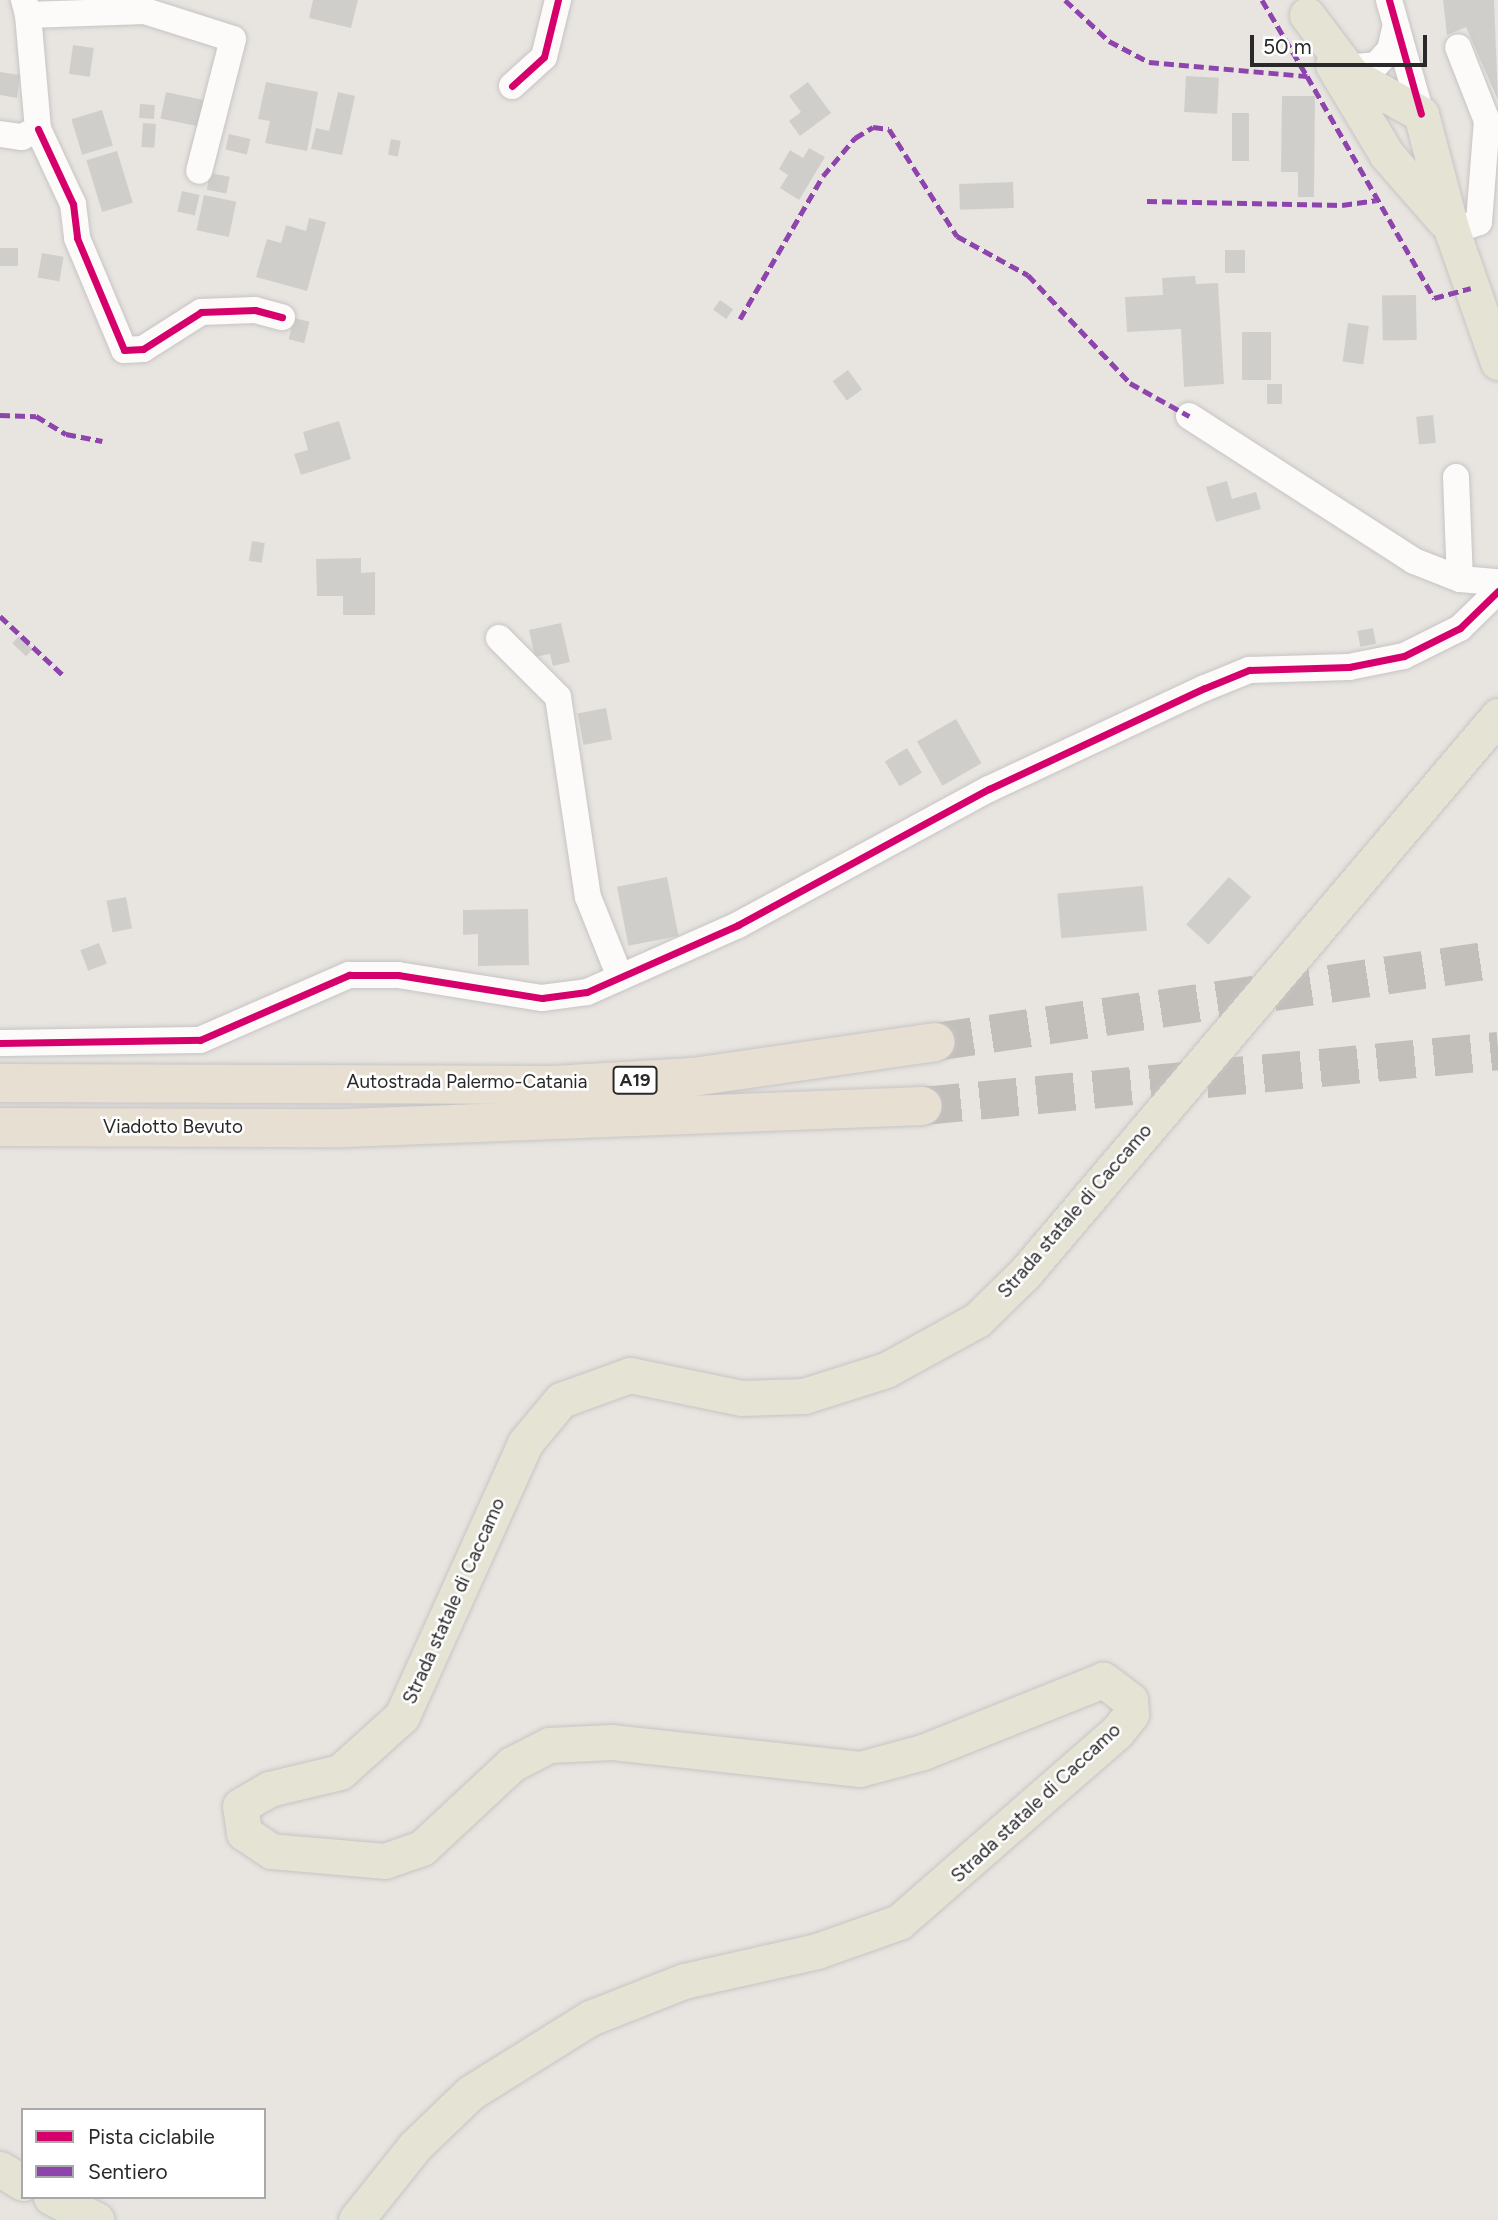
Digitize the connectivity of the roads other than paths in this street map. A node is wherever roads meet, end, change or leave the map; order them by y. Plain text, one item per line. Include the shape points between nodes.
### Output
1 (558, 0) edge
2 (1389, 0) edge
3 (26, 7) edge
4 (1302, 8) edge
5 (1395, 28) junction
6 (1458, 47) dead end
7 (1336, 56) junction
8 (512, 86) dead end
9 (1350, 99) junction
10 (1421, 114) junction
11 (1493, 119) edge
12 (38, 129) junction
13 (0, 134) edge
14 (199, 171) dead end
15 (1452, 231) junction
16 (282, 317) dead end
17 (1498, 362) edge
18 (1189, 416) dead end
19 (1456, 477) dead end
20 (1460, 579) junction
21 (1498, 582) edge
22 (1498, 591) edge
23 (499, 638) dead end
24 (1498, 716) edge
25 (620, 977) junction
26 (935, 1042) tunnel mouth
27 (0, 1043) edge
28 (0, 1083) edge
29 (923, 1106) tunnel mouth
30 (0, 1127) edge
31 (345, 1128) joint
32 (0, 2169) edge
33 (21, 2182) edge
34 (55, 2199) edge
35 (97, 2220) edge
36 (356, 2220) edge

1 - 8 street via 544,57
2 - 5 street
3 - 12 street
3 - 14 street via 145,11 233,38
4 - 7 main road
4 - 9 main road
5 - 7 street via 1390,50 1376,65 1355,67
5 - 10 street
6 - 11 street
7 - 10 main road via 1353,76
9 - 10 main road via 1399,126
9 - 15 main road
10 - 15 main road
11 - 15 street via 1479,222
12 - 13 street via 22,137
12 - 16 street via 73,204 77,238 124,349 143,349 201,312 255,310
15 - 17 main road
18 - 20 street via 1359,530
19 - 20 street
20 - 21 street
22 - 25 street via 1460,628 1404,656 1349,667 1262,668 1205,688 989,789 738,925
23 - 25 street via 558,697 588,897
24 - 36 main road, Strada statale di Caccamo via 1025,1273 977,1320 897,1365 804,1396 741,1398 630,1375 561,1400 525,1443 402,1716 379,1744 340,1772 269,1789 240,1806 244,1833 271,1851 385,1861 422,1848 512,1764 549,1745 612,1742 860,1769 923,1752 1103,1680 1130,1700 1130,1714 1117,1732 899,1922 817,1951 684,1981 590,2018 470,2093 415,2146
25 - 27 street via 587,992 542,998 398,975 349,975 200,1040
26 - 28 highway, Autostrada Palermo-Catania / A19 via 693,1077 552,1085
29 - 31 highway, Autostrada Palermo-Catania / A19
30 - 31 highway, Viadotto Bevuto / A19
32 - 33 main road
34 - 35 main road

